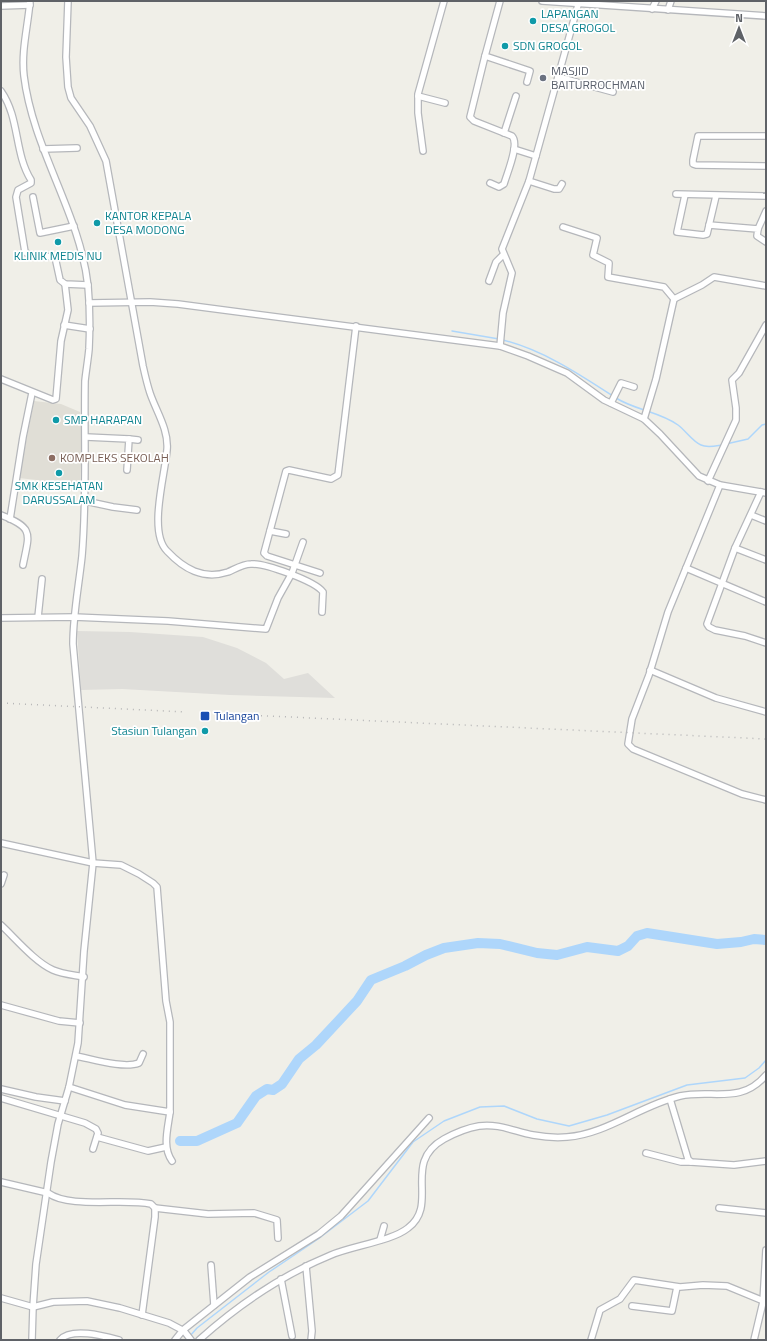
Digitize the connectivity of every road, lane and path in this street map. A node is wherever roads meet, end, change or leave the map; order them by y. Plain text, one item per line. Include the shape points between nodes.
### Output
1 (68, 1) edge
2 (444, 1) edge
3 (500, 1) edge
4 (544, 1) edge
5 (656, 1) edge
6 (671, 1) edge
7 (30, 3) edge
8 (578, 5) junction
9 (1, 6) edge
10 (652, 9) junction
11 (668, 10) junction
12 (766, 16) edge
13 (485, 56) junction
14 (558, 77) junction
15 (527, 82) dead end
16 (1, 91) edge
17 (613, 92) dead end
18 (418, 96) junction
19 (516, 96) dead end
20 (445, 103) dead end
21 (504, 132) junction
22 (766, 136) edge
23 (77, 148) dead end
24 (44, 149) junction
25 (514, 149) junction
26 (423, 151) dead end
27 (536, 156) junction
28 (766, 166) edge
29 (529, 181) junction
30 (490, 183) dead end
31 (562, 184) dead end
32 (676, 194) dead end
33 (685, 195) junction
34 (716, 196) junction
35 (766, 196) edge
36 (33, 197) dead end
37 (766, 211) edge
38 (709, 225) junction
39 (74, 226) junction
40 (563, 227) dead end
41 (758, 229) junction
42 (766, 242) edge
43 (503, 255) junction
44 (489, 281) dead end
45 (65, 284) junction
46 (88, 285) junction
47 (766, 286) edge
48 (674, 299) junction
49 (89, 303) junction
50 (134, 303) junction
51 (64, 325) junction
52 (766, 325) edge
53 (356, 326) junction
54 (90, 329) junction
55 (500, 341) junction
56 (1, 379) edge
57 (634, 387) dead end
58 (32, 393) junction
59 (613, 399) junction
60 (644, 419) junction
61 (86, 438) junction
62 (129, 439) junction
63 (138, 440) dead end
64 (127, 470) dead end
65 (708, 481) junction
66 (720, 485) junction
67 (764, 493) edge
68 (85, 501) junction
69 (137, 510) dead end
70 (1, 515) edge
71 (751, 515) junction
72 (10, 519) junction
73 (766, 521) edge
74 (270, 531) junction
75 (286, 534) dead end
76 (303, 542) dead end
77 (735, 548) junction
78 (766, 560) edge
79 (23, 565) dead end
80 (686, 568) junction
81 (293, 570) junction
82 (320, 573) dead end
83 (42, 579) dead end
84 (722, 584) junction
85 (766, 602) edge
86 (322, 612) dead end
87 (38, 617) junction
88 (74, 617) junction
89 (1, 618) edge
90 (766, 643) edge
91 (650, 670) junction
92 (766, 712) edge
93 (766, 800) edge
94 (1, 843) edge
95 (93, 863) junction
96 (4, 875) dead end
97 (1, 884) edge
98 (1, 925) edge
99 (84, 977) junction
100 (1, 1005) edge
101 (80, 1023) junction
102 (143, 1054) dead end
103 (76, 1056) junction
104 (766, 1075) edge
105 (70, 1087) junction
106 (1, 1088) edge
107 (17, 1097) junction
108 (1, 1098) edge
109 (670, 1098) junction
110 (64, 1105) junction
111 (170, 1112) junction
112 (60, 1116) junction
113 (429, 1118) dead end
114 (97, 1137) junction
115 (166, 1147) junction
116 (94, 1149) dead end
117 (646, 1153) dead end
118 (172, 1161) dead end
119 (766, 1161) edge
120 (691, 1162) junction
121 (1, 1182) edge
122 (48, 1193) junction
123 (155, 1208) junction
124 (719, 1208) dead end
125 (766, 1213) edge
126 (384, 1226) dead end
127 (278, 1238) dead end
128 (380, 1240) junction
129 (766, 1250) edge
130 (211, 1265) dead end
131 (306, 1266) junction
132 (281, 1279) junction
133 (677, 1287) junction
134 (1, 1298) edge
135 (765, 1302) edge
136 (214, 1305) junction
137 (632, 1306) dead end
138 (32, 1307) junction
139 (142, 1315) junction
140 (183, 1330) junction
141 (292, 1336) dead end
142 (32, 1340) edge
143 (60, 1340) edge
144 (119, 1340) edge
145 (176, 1340) edge
146 (191, 1340) edge
147 (199, 1340) edge
148 (311, 1340) edge
149 (591, 1340) edge
150 (754, 1340) edge

1 - 50 street via 68,87 71,98 90,126 106,161
2 - 18 street
3 - 13 street
4 - 8 street
5 - 10 street
6 - 11 street
7 - 9 street
7 - 24 street via 23,54 24,71
8 - 10 street
8 - 14 street
10 - 11 street
11 - 12 street
13 - 15 street via 530,71
13 - 21 street via 470,117 474,121
14 - 17 street
14 - 27 street
16 - 45 street via 9,104 31,180 31,183 18,190 16,196 25,252 30,255 55,257 60,280
18 - 20 street
18 - 26 street
19 - 21 street
21 - 25 street via 514,138
22 - 28 street via 698,136 693,162 696,165
23 - 24 street
24 - 39 street
25 - 27 street
25 - 30 street via 504,184 499,187
27 - 29 street
29 - 31 street via 554,189
29 - 43 street via 502,249
32 - 33 street
33 - 34 street
33 - 38 street via 677,232 704,235 707,234
34 - 35 street
34 - 38 street
36 - 39 street via 40,233
37 - 41 street
38 - 41 street
39 - 46 street
40 - 48 street via 597,238 593,256 609,263 608,277 664,287
41 - 42 street via 757,236
43 - 44 street via 496,262
43 - 55 street via 512,273
45 - 46 street
45 - 51 street via 68,310
46 - 49 street
47 - 48 street via 716,276
48 - 60 street
49 - 50 street
49 - 54 street
50 - 53 street via 178,304
50 - 81 street via 143,366 167,442 159,524 161,542 165,550 182,566 200,574 218,575 251,564
51 - 54 street
51 - 58 street via 58,396 53,400
52 - 65 street via 739,373 732,380 736,420
53 - 55 street
53 - 74 street via 338,475 331,479 286,471
54 - 61 street via 85,379
55 - 59 street via 567,373
56 - 58 street
57 - 59 street via 621,383
58 - 72 street
59 - 60 street
60 - 65 street via 695,473
61 - 62 street
61 - 68 street
62 - 63 street
62 - 64 street
65 - 66 street
66 - 67 street
66 - 80 street
67 - 71 street
68 - 69 street
68 - 88 street via 82,554
70 - 72 street
71 - 73 street
71 - 77 street
72 - 79 street via 23,526 28,534
74 - 75 street
74 - 81 street via 264,555
76 - 81 street
77 - 78 street
77 - 84 street
80 - 84 street
80 - 91 street via 668,612
81 - 82 street
81 - 86 street via 323,592
81 - 88 street via 265,629
83 - 87 street
84 - 85 street
84 - 90 street via 707,626
87 - 88 street
87 - 89 street
88 - 95 street via 73,644
91 - 92 street via 716,698
91 - 93 street via 632,719 629,747 742,794
94 - 95 street
95 - 99 street
95 - 111 street via 121,865 157,887 170,1022
96 - 97 street
98 - 99 street via 47,967
99 - 101 street
100 - 101 street via 59,1021
101 - 103 street
102 - 103 street via 136,1064 116,1064
103 - 105 street
104 - 109 street via 759,1084 739,1093 696,1094
105 - 110 street
105 - 111 street via 125,1105
106 - 107 street
107 - 108 street
107 - 110 street
107 - 112 street
109 - 120 street
109 - 128 street via 581,1135 550,1137 489,1125 451,1135 436,1143 425,1156 422,1203 415,1222 402,1232
110 - 112 street
111 - 115 street
112 - 114 street via 96,1128
112 - 122 street
113 - 136 street via 340,1216 319,1234 250,1277
114 - 115 street via 151,1150
114 - 116 street
115 - 118 street
117 - 120 street
119 - 120 street via 734,1165
121 - 122 street
122 - 123 street via 53,1197 76,1201 143,1202
122 - 138 street via 36,1264
123 - 127 street via 208,1214 257,1214 277,1220
123 - 139 street
124 - 125 street
126 - 128 street
128 - 131 street via 351,1247
129 - 135 street
130 - 136 street
131 - 132 street
131 - 148 street
132 - 141 street
132 - 147 street via 235,1310
133 - 135 street via 727,1286
133 - 137 street via 672,1311
133 - 149 street via 633,1280 620,1299 600,1310
134 - 138 street
135 - 150 street
136 - 140 street
138 - 139 street via 53,1302 87,1301
138 - 142 street
139 - 140 street
140 - 145 street
140 - 146 street
143 - 144 street via 63,1336 75,1333

